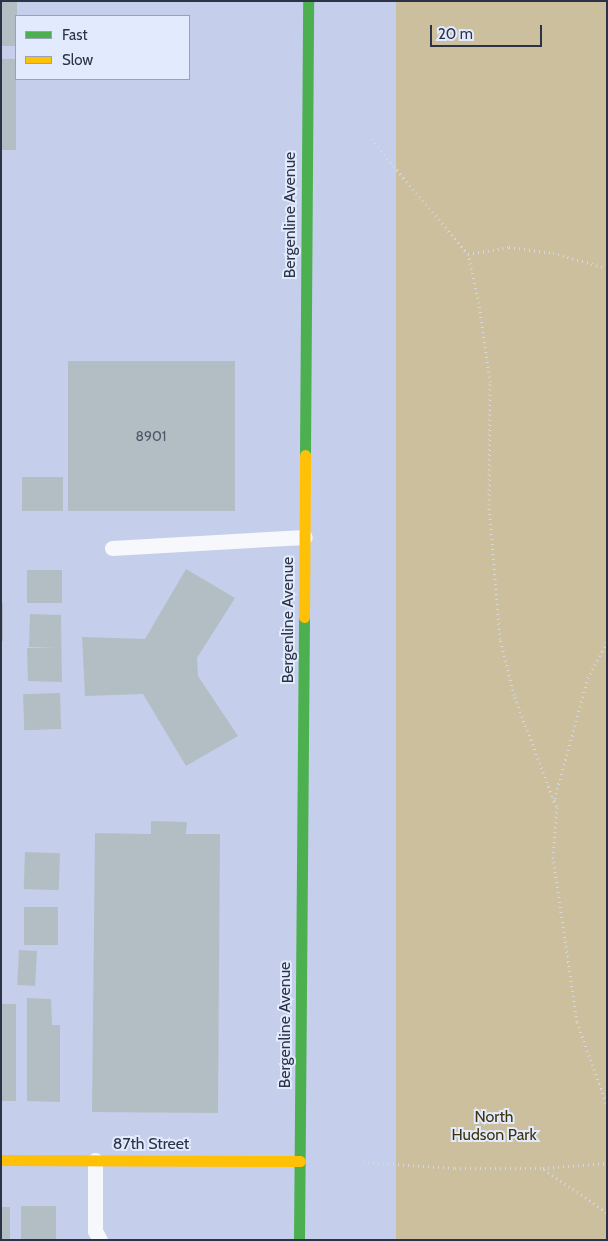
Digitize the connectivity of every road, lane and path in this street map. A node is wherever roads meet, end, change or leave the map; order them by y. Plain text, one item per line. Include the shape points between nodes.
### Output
1 (308, 1) edge
2 (371, 139) dead end
3 (468, 254) junction
4 (607, 268) edge
5 (305, 537) junction
6 (112, 548) dead end
7 (607, 642) edge
8 (554, 800) junction
9 (607, 1105) edge
10 (1, 1160) edge
11 (95, 1160) junction
12 (300, 1161) junction
13 (363, 1162) dead end
14 (607, 1163) edge
15 (543, 1168) junction
16 (607, 1213) edge
17 (100, 1240) edge
18 (299, 1240) edge

1 - 5 street, Bergenline Avenue
2 - 3 path
3 - 4 path via 509,247 553,253
3 - 8 path via 479,302 490,382 489,505 500,639 514,695
5 - 6 lane
5 - 12 street, Bergenline Avenue
7 - 8 path via 588,677
8 - 9 path via 557,807 553,857 577,1022
10 - 11 street, 87th Street
11 - 12 street, 87th Street
11 - 17 lane via 95,1231
12 - 18 street, Bergenline Avenue
13 - 15 path via 455,1168
14 - 15 path
15 - 16 path

